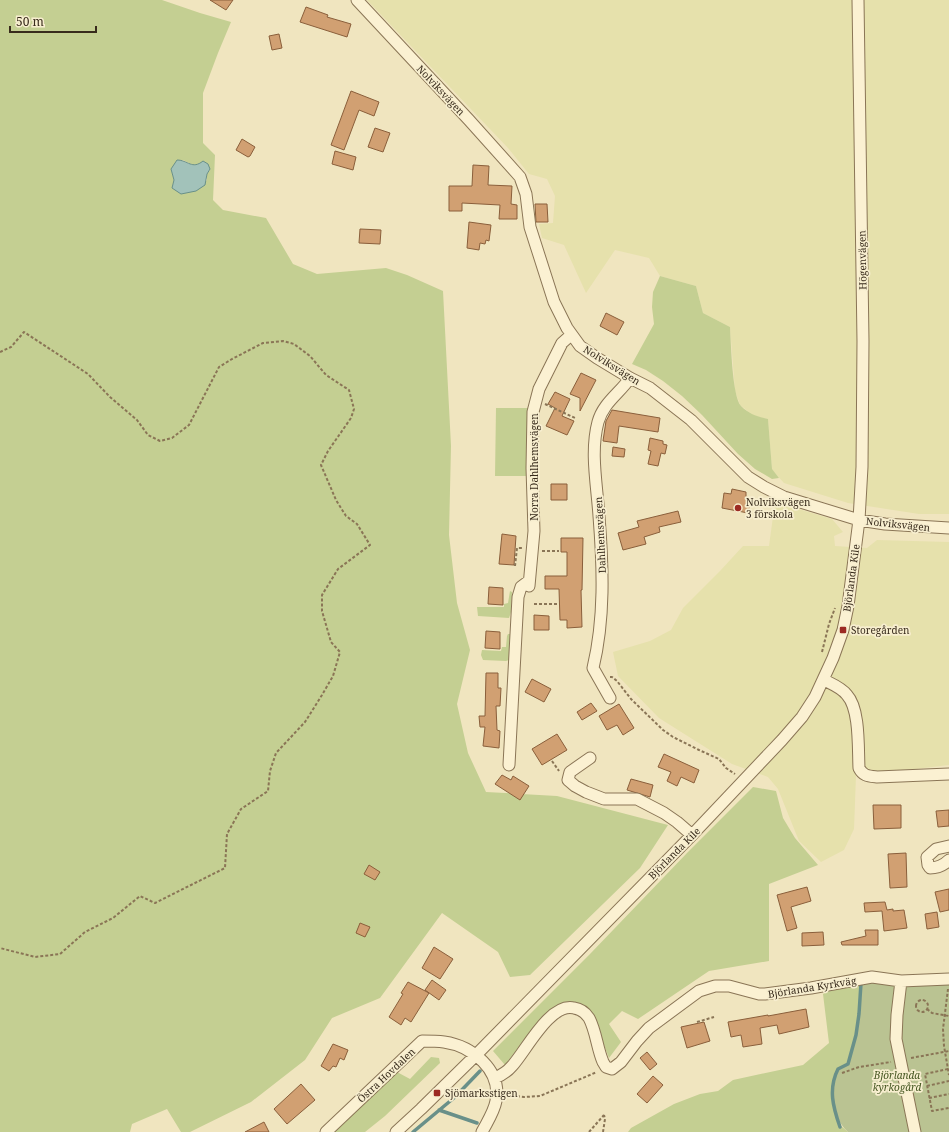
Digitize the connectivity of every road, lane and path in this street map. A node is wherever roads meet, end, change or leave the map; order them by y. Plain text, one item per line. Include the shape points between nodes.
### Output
1 (356, 0) edge
2 (858, 0) edge
3 (571, 335) junction
4 (0, 352) edge
5 (630, 378) junction
6 (536, 400) junction
7 (575, 418) dead end
8 (859, 520) junction
9 (949, 528) edge
10 (532, 551) junction
11 (559, 551) dead end
12 (534, 604) dead end
13 (558, 604) dead end
14 (837, 605) dead end
15 (821, 656) dead end
16 (824, 680) junction
17 (600, 682) junction
18 (610, 698) dead end
19 (590, 758) dead end
20 (509, 765) dead end
21 (730, 771) dead end
22 (949, 774) edge
23 (692, 835) junction
24 (949, 846) edge
25 (949, 860) edge
26 (0, 948) edge
27 (949, 979) edge
28 (901, 981) junction
29 (949, 985) edge
30 (927, 1009) junction
31 (945, 1015) junction
32 (949, 1016) edge
33 (714, 1017) dead end
34 (697, 1022) dead end
35 (949, 1051) edge
36 (945, 1052) junction
37 (476, 1055) junction
38 (900, 1060) junction
39 (608, 1067) junction
40 (948, 1069) edge
41 (842, 1073) dead end
42 (949, 1075) edge
43 (495, 1078) junction
44 (949, 1081) edge
45 (927, 1086) junction
46 (949, 1094) edge
47 (497, 1096) junction
48 (929, 1098) junction
49 (949, 1108) edge
50 (326, 1132) edge
51 (396, 1132) edge
52 (482, 1132) edge
53 (590, 1132) edge
54 (603, 1132) edge
55 (915, 1132) edge

1 - 3 street, Nolviksvägen via 470,120 520,177 526,194 530,227 548,285
2 - 8 street, Högenvägen via 862,334 862,467
3 - 5 street, Nolviksvägen via 580,346
3 - 6 street, Norra Dahlhemsvägen via 557,352 539,388
4 - 26 path via 11,347 24,332 88,374 137,420 148,435 160,441 172,438 189,425 220,367 263,343 294,344 310,356 326,375 349,390 354,409 351,418 321,465 336,500 346,516 357,524 370,545 338,569 322,595 322,611 327,630 331,642 340,652 333,676 305,722 276,753 270,771 268,792 241,809 227,834 225,868 155,904 140,896 113,918 86,932 60,954 35,957
5 - 8 street, Nolviksvägen via 650,388 691,420 748,477 764,487 784,497
5 - 17 street, Dahlhemsvägen via 606,405 598,420 594,444 602,565 602,613 593,668
6 - 7 path
6 - 10 street, Norra Dahlhemsvägen via 533,412
8 - 9 street, Nolviksvägen
8 - 16 street, Björlanda Kile via 848,606
10 - 11 path
10 - 20 street, Norra Dahlhemsvägen via 529,584 521,587 518,597
12 - 13 path
14 - 15 path
16 - 22 street via 847,694 851,700 855,711 859,768 862,773 877,778
16 - 23 street, Björlanda Kile via 802,717
17 - 18 street, Dahlhemsvägen
17 - 21 path via 612,677 663,730 719,758
19 - 23 street via 570,772 568,780 575,786 604,798 637,799 664,813
23 - 37 street, Björlanda Kile
24 - 25 street via 936,849 926,860 930,868
27 - 28 street, Björlanda Kyrkväg
28 - 38 street via 896,1039
28 - 39 street, Björlanda Kyrkväg via 872,977 765,994 729,986 715,986 699,991 655,1024 616,1066 612,1069
29 - 31 path
30 - 30 path via 928,1003 923,999 916,1003 919,1011
30 - 31 path via 932,1013
31 - 32 path
31 - 36 path
33 - 34 path
35 - 36 path
36 - 38 path
36 - 40 path
37 - 43 street
37 - 50 street, Östra Hovdalen via 445,1042 422,1041
37 - 51 street, Björlanda Kile
38 - 41 path via 859,1067
38 - 55 street
39 - 43 street via 603,1062 589,1018 584,1012 571,1007 555,1013 544,1023 513,1066
39 - 47 path via 540,1096
40 - 42 path
40 - 45 path via 924,1074
43 - 47 street
44 - 45 path
45 - 48 path
46 - 48 path
47 - 52 street
48 - 49 path via 932,1111
53 - 54 path via 604,1115

